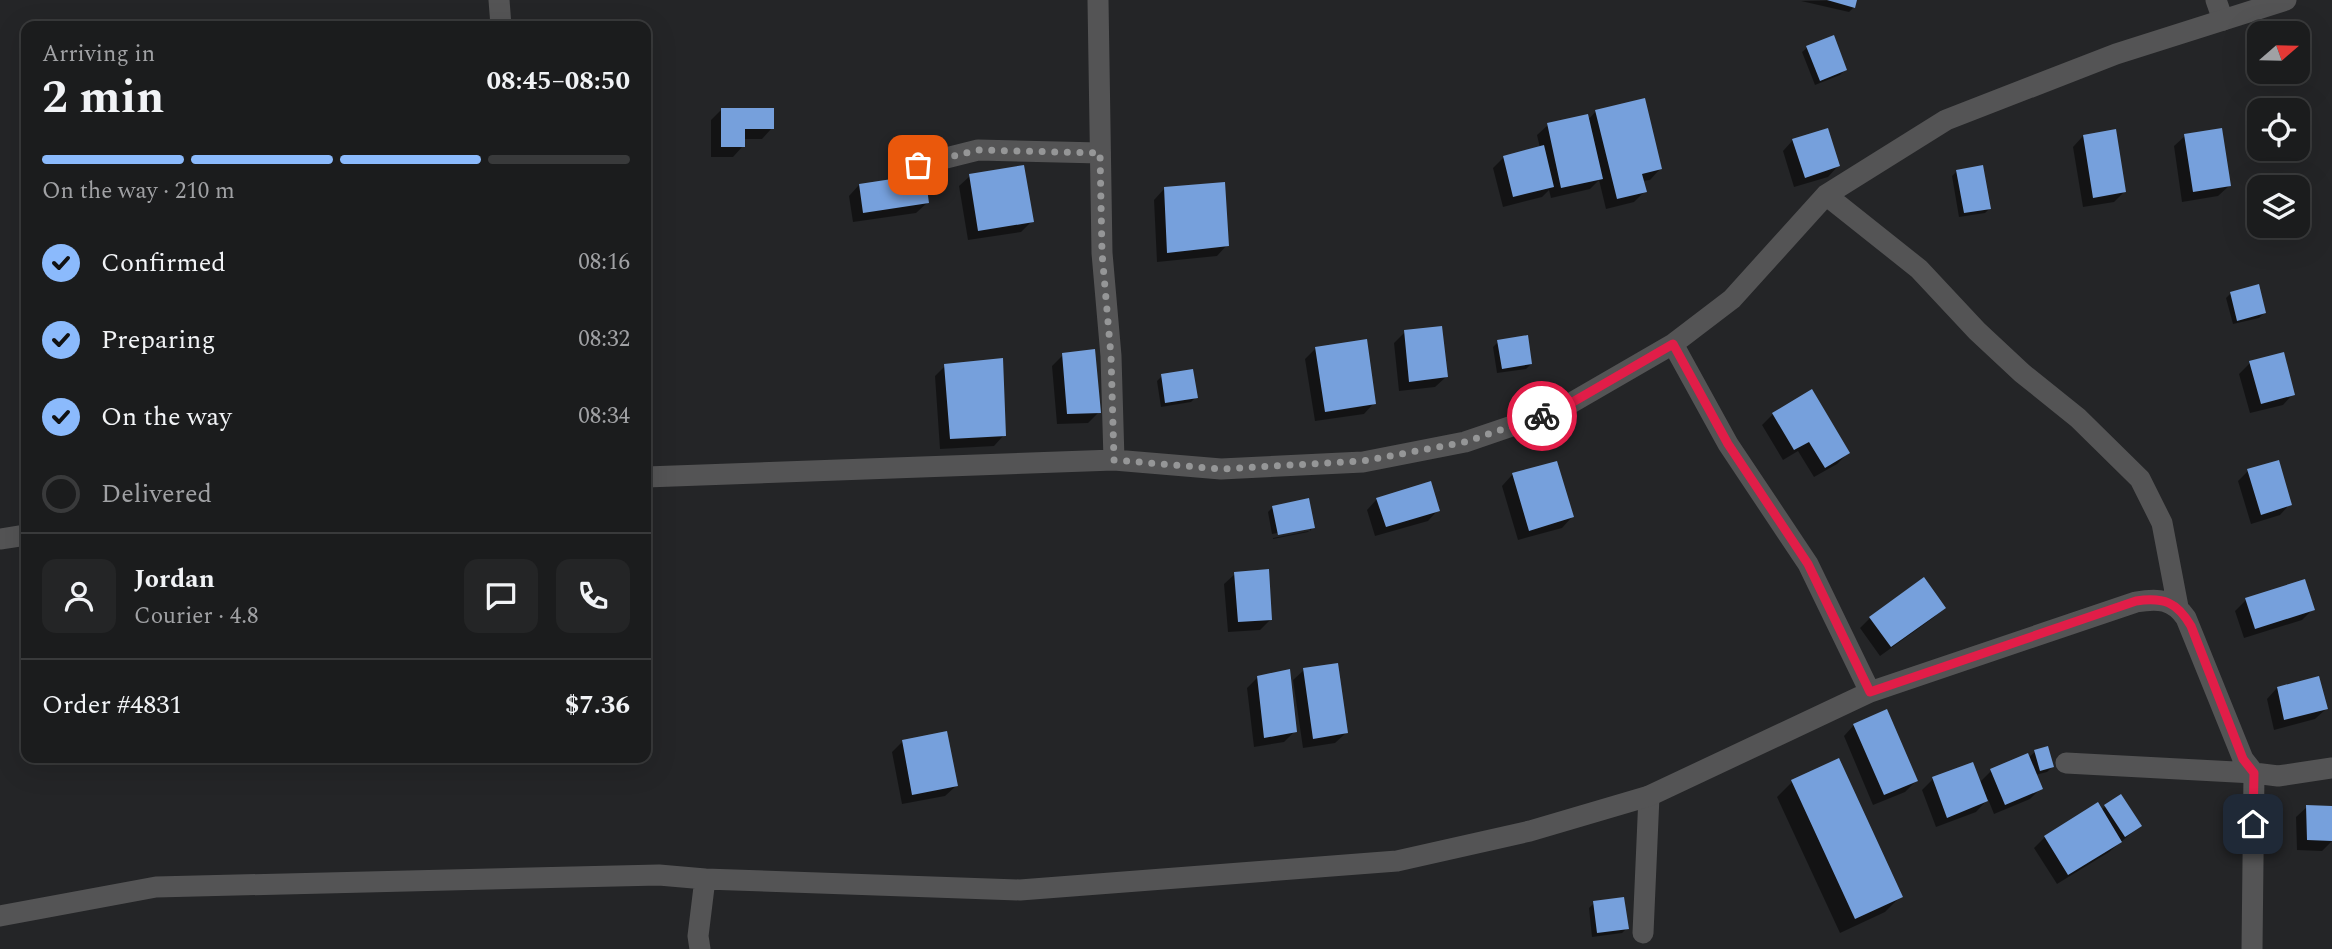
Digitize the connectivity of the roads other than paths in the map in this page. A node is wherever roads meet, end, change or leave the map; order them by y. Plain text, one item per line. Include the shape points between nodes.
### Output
1 (499, 0) edge
2 (1098, 0) edge
3 (2286, 0) edge
4 (2220, 10) edge
5 (501, 21) edge
6 (1100, 153) junction
7 (918, 165) dead end
8 (1826, 195) junction
9 (1673, 344) junction
10 (1114, 460) junction
11 (651, 477) edge
12 (21, 536) edge
13 (0, 539) edge
14 (2178, 607) junction
15 (1870, 692) junction
16 (2066, 763) dead end
17 (2332, 768) edge
18 (2254, 773) junction
19 (1649, 796) junction
20 (705, 879) junction
21 (0, 916) edge
22 (1643, 933) dead end
23 (700, 949) edge
24 (2252, 949) edge

1 - 5 street
2 - 6 street
3 - 4 street
4 - 8 street via 1946,120
6 - 7 street via 978,150
6 - 10 street
8 - 9 street via 1732,299
8 - 14 street via 1919,269 1977,331 2140,479 2162,523
9 - 10 street via 1559,410 1465,442 1324,464 1221,469
9 - 15 street via 1728,444 1808,564
10 - 11 street
12 - 13 street
14 - 15 street via 2160,600 2136,601
14 - 18 street via 2191,626 2243,759
15 - 19 street
16 - 18 street
17 - 18 street via 2277,776
18 - 24 street
19 - 20 street via 1530,831 1397,861 1020,890
19 - 22 street
20 - 21 street via 659,875 156,887
20 - 23 street

